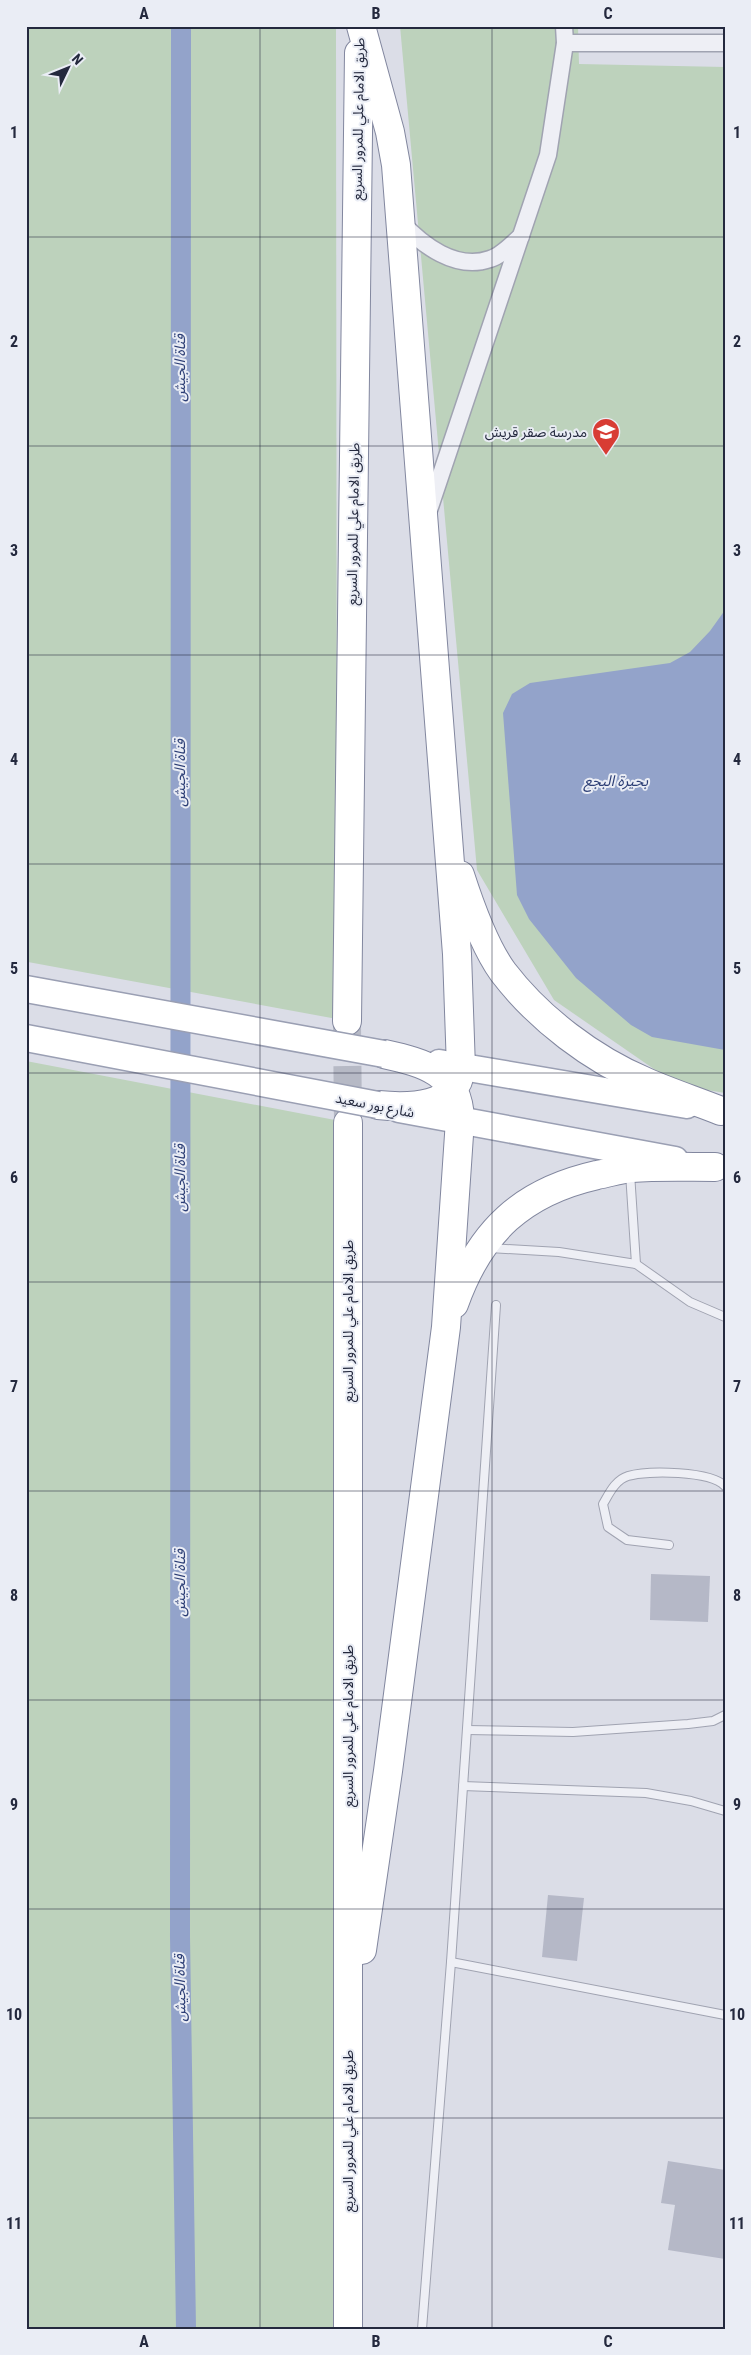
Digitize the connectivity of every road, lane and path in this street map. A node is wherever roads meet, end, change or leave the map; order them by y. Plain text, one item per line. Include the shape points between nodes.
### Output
1 (360, 26) edge
2 (564, 26) edge
3 (564, 43) junction
4 (725, 43) edge
5 (400, 222) junction
6 (521, 236) junction
7 (423, 529) junction
8 (448, 836) junction
9 (26, 989) edge
10 (347, 1021) tunnel mouth
11 (26, 1038) edge
12 (384, 1054) joint
13 (448, 1090) junction
14 (378, 1105) joint
15 (723, 1111) edge
16 (348, 1122) tunnel mouth
17 (630, 1168) junction
18 (720, 1168) edge
19 (482, 1247) junction
20 (636, 1264) junction
21 (496, 1305) dead end
22 (725, 1317) edge
23 (446, 1327) junction
24 (725, 1486) edge
25 (669, 1545) dead end
26 (725, 1715) edge
27 (467, 1730) junction
28 (463, 1786) junction
29 (725, 1811) edge
30 (452, 1962) junction
31 (725, 2015) edge
32 (348, 2043) junction
33 (348, 2329) edge
34 (422, 2329) edge

1 - 5 highway via 394,148
1 - 10 highway, طريق الامام علي للمرور السريع
2 - 3 street
3 - 4 street
3 - 6 street via 548,155
5 - 6 street via 435,251 471,262 490,260
5 - 7 highway
6 - 7 street
7 - 8 highway
8 - 13 highway via 457,954
8 - 15 highway via 482,934 502,971 534,1007 602,1059 645,1082
9 - 12 main road, bridge
11 - 14 main road, شارع بور سعيد, bridge
12 - 13 highway via 421,1064
13 - 14 highway via 418,1106
13 - 15 main road
13 - 18 main road
13 - 23 highway
16 - 32 highway, طريق الامام علي للمرور السريع
17 - 18 highway
17 - 19 highway via 576,1180 523,1204 502,1222
17 - 20 lane
19 - 20 lane via 558,1252
19 - 23 highway via 460,1289
20 - 22 lane via 690,1302
21 - 27 lane
23 - 32 highway via 388,1771
24 - 25 lane via 719,1480 683,1472 627,1476 612,1486 603,1504 608,1527 627,1540
26 - 27 lane via 713,1721 688,1724 573,1732
27 - 28 lane
28 - 29 lane via 646,1793
28 - 30 lane
30 - 31 lane
30 - 34 lane
32 - 33 highway, طريق الامام علي للمرور السريع

